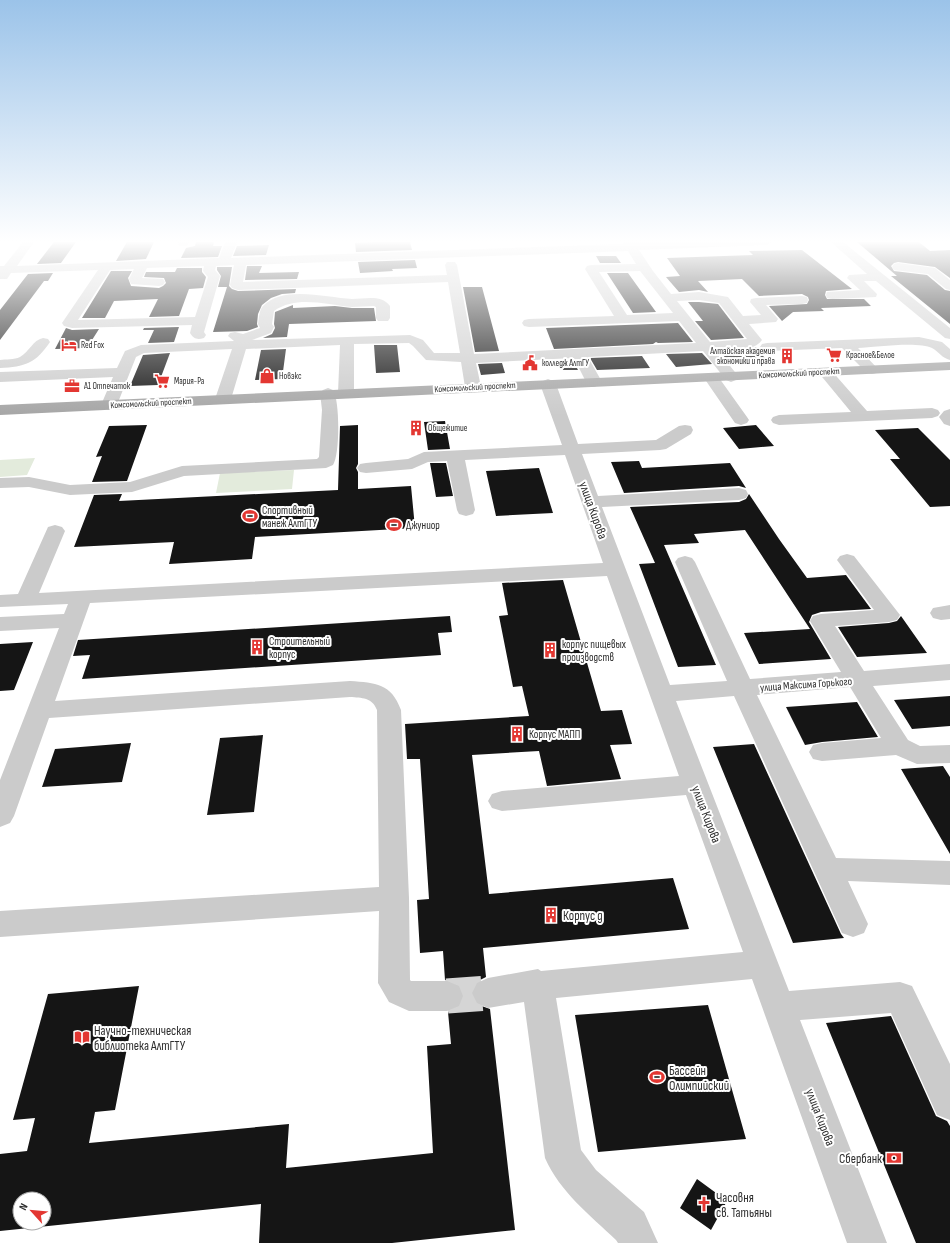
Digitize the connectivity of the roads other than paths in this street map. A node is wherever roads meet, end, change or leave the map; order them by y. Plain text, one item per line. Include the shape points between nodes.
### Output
1 (84, 300) edge
2 (207, 300) edge
3 (290, 300) edge
4 (325, 300) edge
5 (457, 300) edge
6 (610, 300) edge
7 (670, 300) edge
8 (723, 300) edge
9 (802, 300) dead end
10 (907, 300) edge
11 (683, 317) junction
12 (383, 318) dead end
13 (623, 320) junction
14 (739, 320) junction
15 (200, 321) junction
16 (529, 323) dead end
17 (950, 335) edge
18 (350, 340) junction
19 (43, 342) dead end
20 (241, 342) junction
21 (846, 344) junction
22 (707, 347) junction
23 (767, 347) dead end
24 (578, 353) junction
25 (950, 356) edge
26 (467, 359) junction
27 (0, 364) edge
28 (950, 366) edge
29 (872, 370) junction
30 (122, 372) junction
31 (825, 372) junction
32 (0, 377) edge
33 (731, 377) junction
34 (712, 378) junction
35 (594, 382) junction
36 (548, 384) junction
37 (473, 388) junction
38 (346, 392) junction
39 (328, 393) junction
40 (223, 399) junction
41 (109, 405) junction
42 (0, 410) edge
43 (932, 413) dead end
44 (950, 414) edge
45 (863, 416) junction
46 (741, 420) dead end
47 (779, 420) dead end
48 (950, 420) edge
49 (686, 430) dead end
50 (499, 436) dead end
51 (573, 450) junction
52 (503, 453) junction
53 (455, 455) junction
54 (366, 468) dead end
55 (0, 483) edge
56 (739, 494) dead end
57 (592, 502) junction
58 (466, 510) dead end
59 (55, 531) dead end
60 (847, 560) dead end
61 (685, 562) dead end
62 (615, 569) junction
63 (81, 597) junction
64 (26, 599) junction
65 (0, 601) edge
66 (73, 620) junction
67 (0, 624) edge
68 (950, 672) edge
69 (857, 680) junction
70 (742, 688) junction
71 (662, 694) junction
72 (40, 710) junction
73 (899, 746) junction
74 (822, 752) dead end
75 (950, 754) edge
76 (696, 784) junction
77 (502, 801) dead end
78 (0, 816) edge
79 (827, 869) junction
80 (950, 873) edge
81 (394, 898) junction
82 (0, 924) edge
83 (853, 924) dead end
84 (763, 964) junction
85 (538, 984) junction
86 (488, 993) tunnel mouth
87 (447, 996) tunnel mouth
88 (780, 1007) junction
89 (950, 1102) edge
90 (638, 1243) edge
91 (867, 1243) edge

1 - 15 street via 69,322 72,324
2 - 15 street
3 - 20 street via 268,308 266,330
4 - 12 street via 378,303 384,306
5 - 26 street
6 - 13 street
7 - 11 street
8 - 14 street
9 - 14 street via 756,302 771,319
10 - 17 street
11 - 13 street
11 - 22 street
13 - 16 street
14 - 22 street via 755,340 749,344
15 - 20 street via 197,333 199,335 240,337
18 - 20 street
18 - 26 street via 410,339 422,344 426,355 431,357
18 - 38 street via 347,343
19 - 27 street via 30,358 15,364
20 - 30 street via 141,349 130,354
20 - 40 street
21 - 23 street
21 - 25 street via 919,341 936,345
21 - 29 street
22 - 24 street
22 - 33 street
24 - 26 street
24 - 35 street
26 - 37 street
28 - 29 main road, Комсомольский проспект
29 - 31 main road, Комсомольский проспект
30 - 32 street
30 - 41 street
31 - 33 main road, Комсомольский проспект
31 - 45 street
33 - 34 main road, Комсомольский проспект
34 - 35 main road, Комсомольский проспект
34 - 46 street
35 - 36 main road, Комсомольский проспект
36 - 37 main road, Комсомольский проспект
36 - 51 street, улица Кирова
37 - 38 main road, Комсомольский проспект
38 - 39 main road, Комсомольский проспект
39 - 40 main road, Комсомольский проспект
39 - 55 street via 328,457 320,464 182,471 132,487 70,490 29,482
40 - 41 main road, Комсомольский проспект
41 - 42 main road, Комсомольский проспект
43 - 45 street
44 - 48 street via 947,417
45 - 47 street
49 - 51 street via 660,445
50 - 52 street
51 - 52 street
51 - 57 street, улица Кирова
52 - 53 street
53 - 54 street via 424,457 412,464
53 - 58 street
56 - 57 street
57 - 62 street, улица Кирова
59 - 64 street
60 - 69 street via 889,615 821,621
61 - 70 street
62 - 63 street
62 - 71 street, улица Кирова
63 - 64 street
63 - 66 street
64 - 65 street
66 - 67 street
66 - 72 street
68 - 69 street, улица Максима Горького
69 - 70 street, улица Максима Горького
69 - 73 street
70 - 71 street, улица Максима Горького
70 - 79 street
71 - 76 street, улица Кирова
72 - 78 street
72 - 81 street via 350,689 377,692 386,700 389,710
73 - 74 street
73 - 75 street via 917,755
76 - 77 street
76 - 84 street, улица Кирова
79 - 80 street
79 - 83 street
81 - 82 street
81 - 87 street via 394,984 400,992 409,996
84 - 85 street
84 - 88 street, улица Кирова
85 - 86 street
85 - 90 street via 564,1158 583,1183 630,1226
88 - 89 street via 900,997
88 - 91 street, улица Кирова

